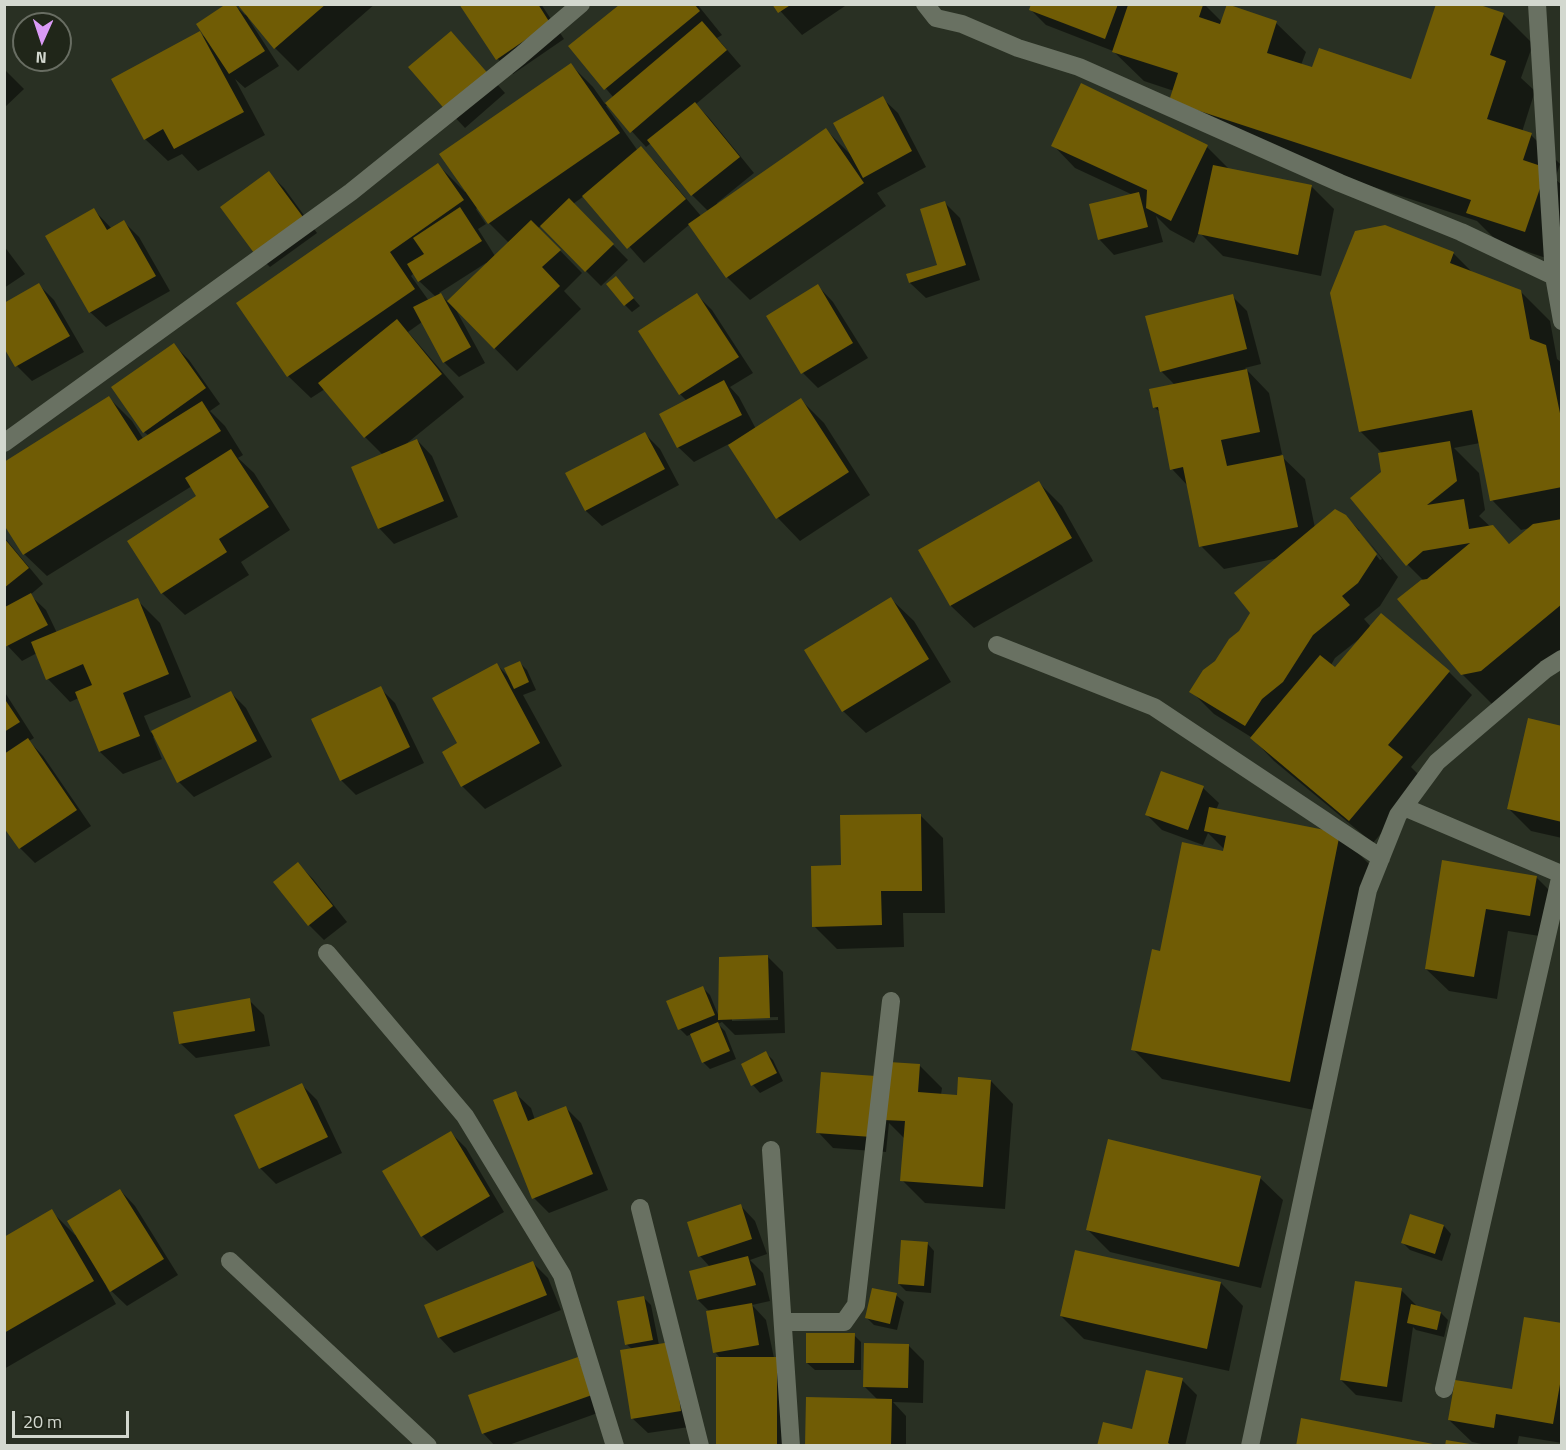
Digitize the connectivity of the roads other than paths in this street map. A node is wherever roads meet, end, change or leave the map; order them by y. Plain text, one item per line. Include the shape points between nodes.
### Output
1 (581, 4) edge
2 (925, 4) edge
3 (1537, 4) edge
4 (1554, 276) junction
5 (1562, 321) edge
6 (4, 443) edge
7 (997, 645) dead end
8 (1562, 659) edge
9 (1404, 807) junction
10 (1381, 858) junction
11 (327, 953) dead end
12 (891, 1001) dead end
13 (771, 1150) dead end
14 (640, 1208) dead end
15 (230, 1261) dead end
16 (783, 1322) junction
17 (1444, 1389) dead end
18 (428, 1446) edge
19 (615, 1446) edge
20 (700, 1446) edge
21 (791, 1446) edge
22 (1250, 1446) edge

1 - 6 street via 351,192
2 - 4 street via 936,18 1079,67
3 - 4 street
4 - 5 street
7 - 10 street via 1154,707
8 - 9 street via 1437,762
9 - 10 street
9 - 17 street via 1562,874
10 - 22 street via 1368,890
11 - 19 street via 465,1116 562,1275
12 - 16 street via 856,1305 844,1322
13 - 16 street
14 - 20 street
15 - 18 street
16 - 21 street

